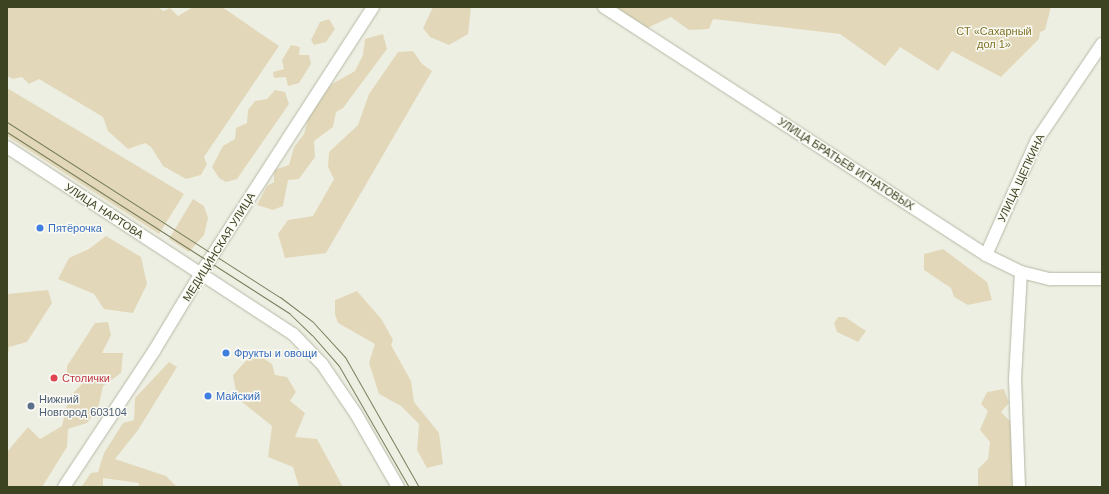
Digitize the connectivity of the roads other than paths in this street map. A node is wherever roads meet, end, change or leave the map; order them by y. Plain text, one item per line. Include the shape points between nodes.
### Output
1 (373, 7) edge
2 (604, 7) edge
3 (1102, 44) edge
4 (7, 147) edge
5 (986, 255) junction
6 (1021, 272) junction
7 (201, 273) junction
8 (1102, 279) edge
9 (64, 487) edge
10 (398, 487) edge
11 (1019, 487) edge

1 - 7 street, МЕДИЦИНСКАЯ УЛИЦА
2 - 5 street, УЛИЦА БРАТЬЕВ ИГНАТОВЫХ
3 - 5 street, УЛИЦА ЩЕПКИНА via 1037,140
4 - 7 street, УЛИЦА НАРТОВА
5 - 6 street, УЛИЦА БРАТЬЕВ ИГНАТОВЫХ
6 - 8 street, УЛИЦА БРАТЬЕВ ИГНАТОВЫХ via 1050,280
6 - 11 street via 1016,379
7 - 9 street, МЕДИЦИНСКАЯ УЛИЦА via 158,345
7 - 10 street, УЛИЦА НАРТОВА via 293,334 322,364 356,414

